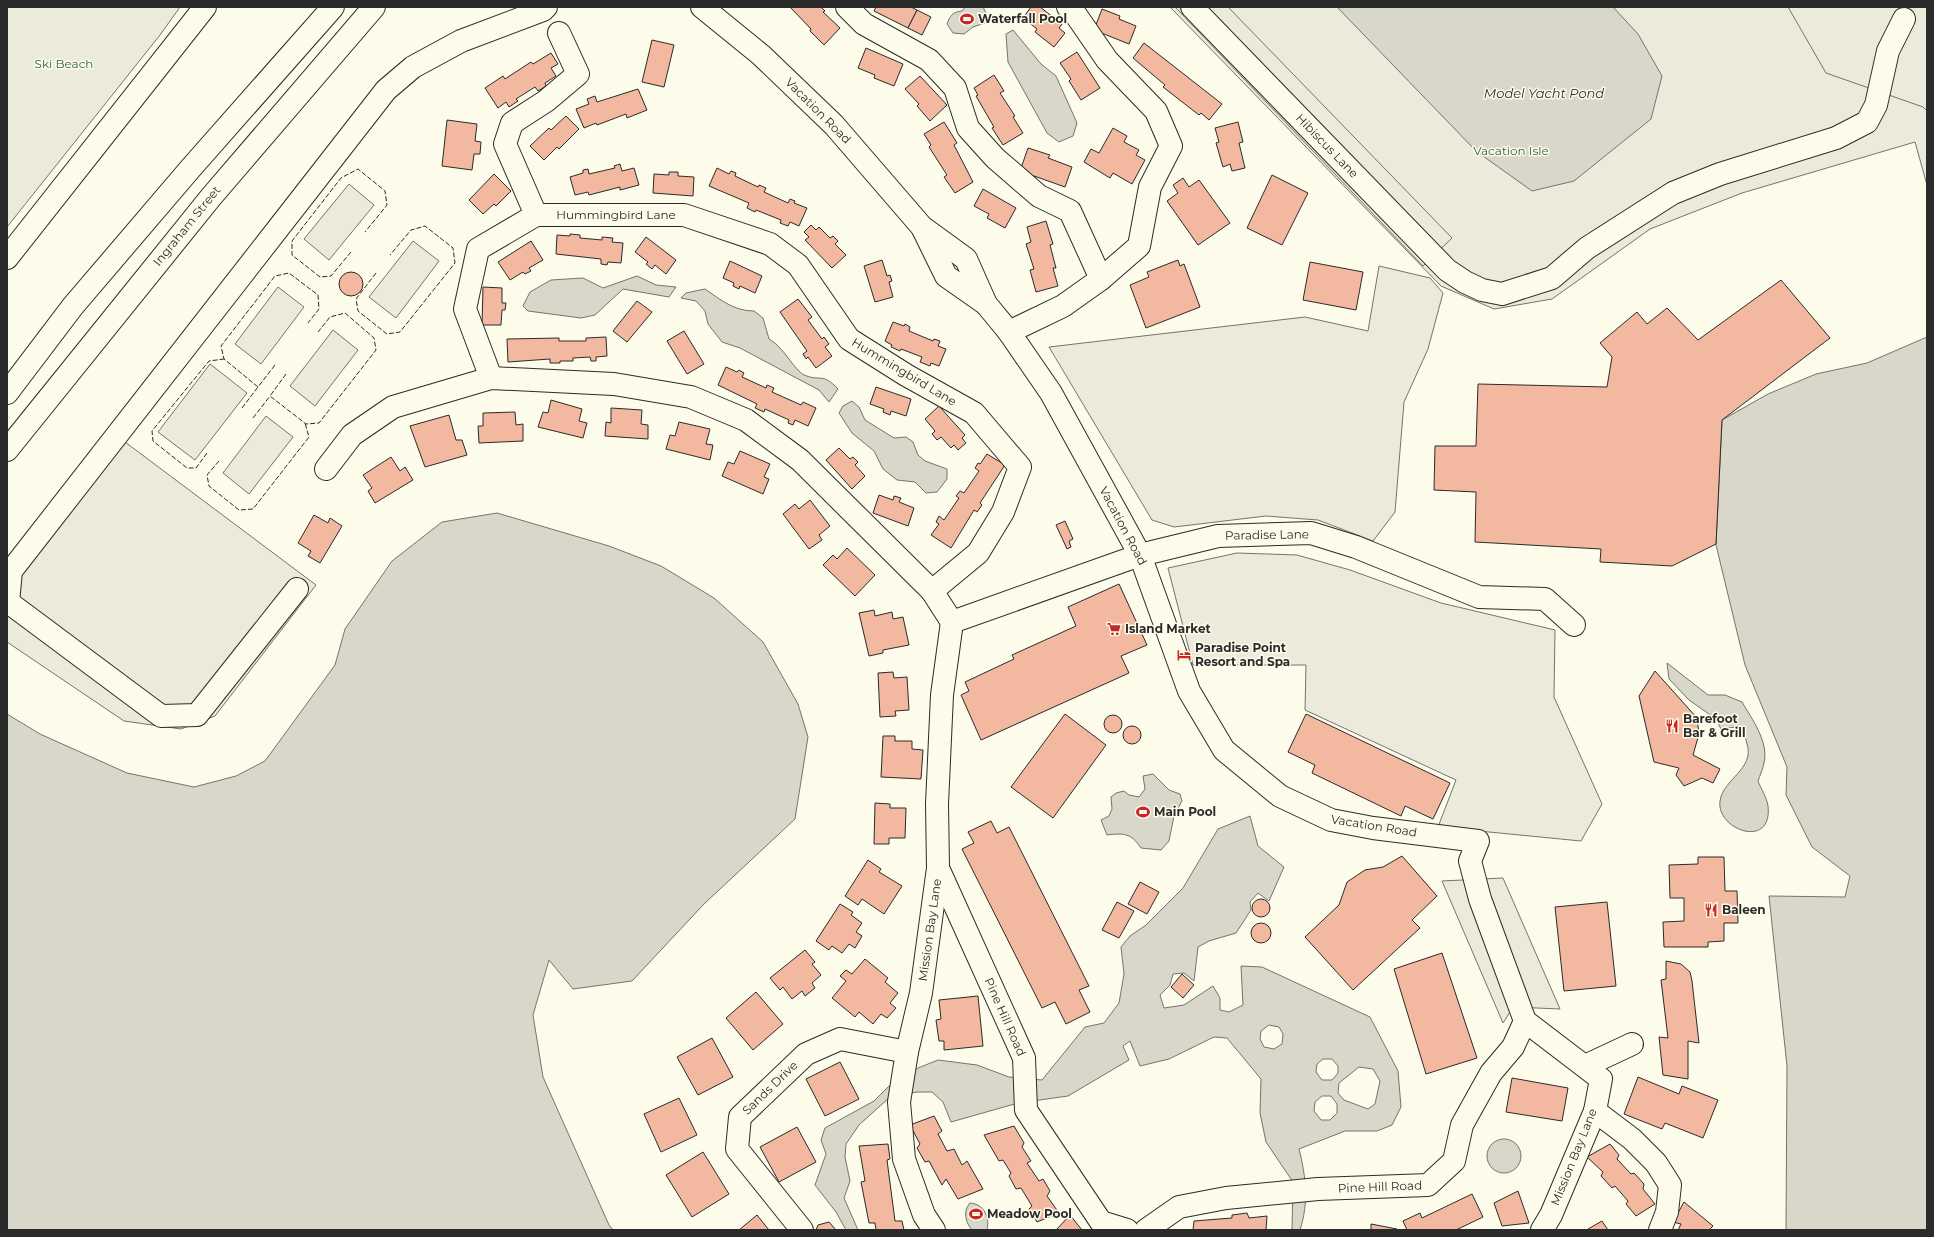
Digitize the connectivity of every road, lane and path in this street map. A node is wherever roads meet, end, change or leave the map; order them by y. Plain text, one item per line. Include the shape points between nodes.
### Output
1 (204, 7) edge
2 (333, 7) edge
3 (374, 7) edge
4 (546, 7) edge
5 (702, 7) edge
6 (847, 7) edge
7 (1068, 7) edge
8 (1192, 7) edge
9 (1904, 19) dead end
10 (558, 33) dead end
11 (536, 215) junction
12 (7, 258) edge
13 (1101, 279) junction
14 (1009, 332) junction
15 (491, 378) junction
16 (7, 393) edge
17 (7, 450) edge
18 (326, 469) dead end
19 (1140, 555) junction
20 (297, 589) dead end
21 (932, 591) junction
22 (952, 622) junction
23 (1574, 625) dead end
24 (938, 868) junction
25 (1525, 1021) junction
26 (1632, 1044) dead end
27 (907, 1052) junction
28 (1585, 1066) junction
29 (1594, 1111) junction
30 (802, 1230) edge
31 (934, 1230) edge
32 (1126, 1230) edge
33 (1146, 1230) edge
34 (1542, 1230) edge
35 (1660, 1230) edge

1 - 12 street
2 - 16 street via 73,306
3 - 17 street, Ingraham Street via 211,197
4 - 20 street via 461,41 413,67 386,90 11,571 8,602 161,716 197,715
5 - 14 street, Vacation Road via 761,55 834,125 922,227 966,259 986,304
6 - 13 street via 864,24 929,60 955,88 968,128 995,158 1039,196 1070,211
7 - 13 street via 1106,60 1156,111 1171,146 1150,187 1139,246
8 - 9 street, Hibiscus Lane via 1447,270 1482,290 1502,294 1552,278 1587,248 1673,193 1720,174 1836,138 1867,122 1876,105 1888,51
10 - 11 street via 578,74 546,101 512,124 505,144
11 - 15 street via 478,249 465,309
11 - 21 street, Hummingbird Lane via 684,215 770,244 798,265 849,339 974,413 1020,467 1002,512 978,553
13 - 14 street via 1062,306
14 - 19 street, Vacation Road via 1051,393
15 - 18 street via 393,407 352,435
15 - 21 street via 622,386 692,397 746,420 800,460
19 - 22 street, Paradise Lane
19 - 23 street, Paradise Lane via 1218,536 1311,533 1356,547 1479,597 1545,599
19 - 25 street, Vacation Road via 1189,691 1224,750 1280,796 1331,820 1478,841 1470,861 1480,899
21 - 22 street
22 - 24 street, Mission Bay Lane via 942,695 937,804
24 - 27 street, Mission Bay Lane via 921,993
24 - 32 street, Pine Hill Road via 1024,1058 1026,1110 1101,1222
25 - 28 street, Mission Bay Lane
25 - 33 street, Pine Hill Road via 1513,1047 1491,1073 1462,1125 1454,1161 1428,1185 1318,1189 1226,1198 1179,1208
26 - 28 street
27 - 30 street, Sands Drive via 840,1039 806,1054 740,1117 737,1149
27 - 31 street, Mission Bay Lane via 899,1102 904,1159 924,1215
28 - 29 street, Mission Bay Lane via 1600,1078
29 - 34 street, Mission Bay Lane via 1551,1216
29 - 35 street via 1632,1139 1656,1163 1670,1185 1667,1212

